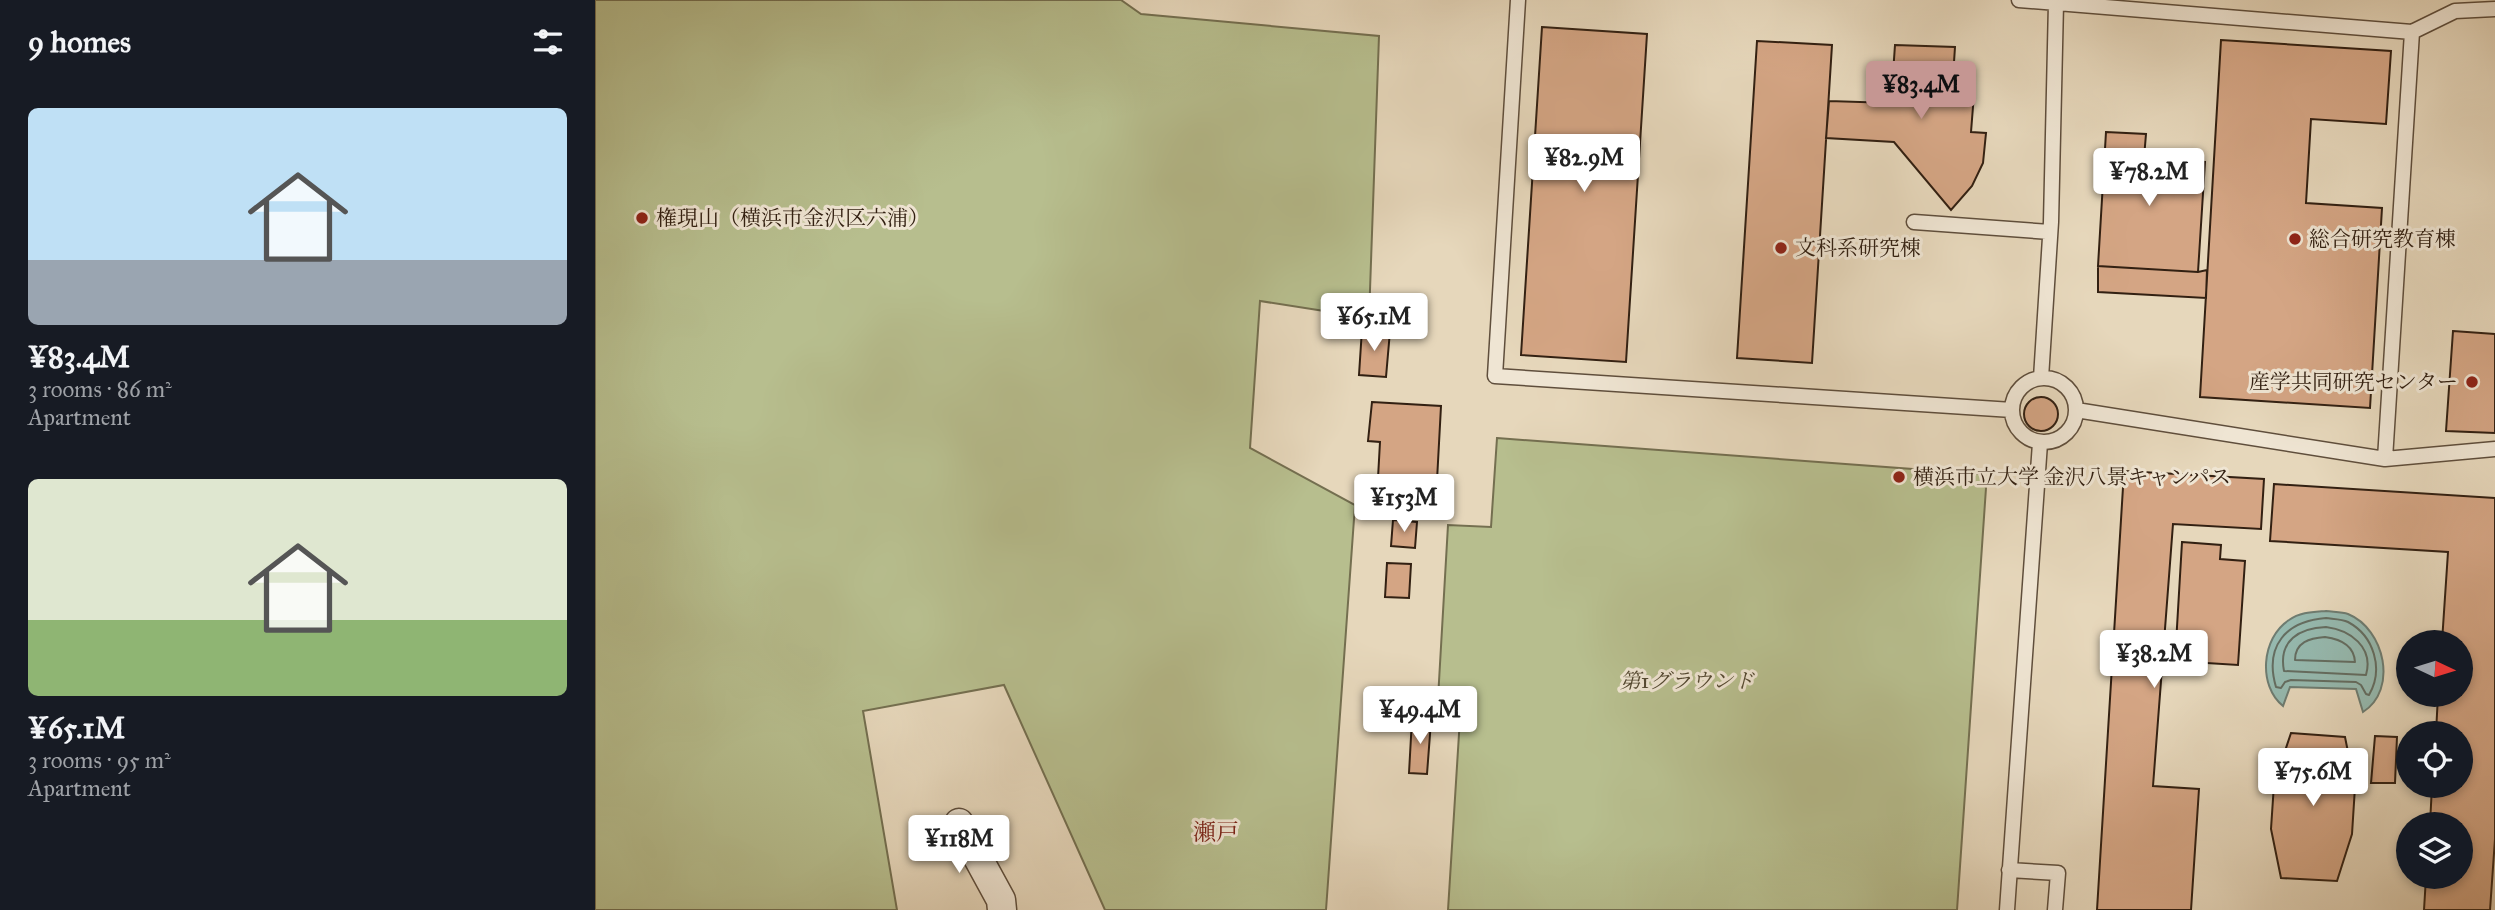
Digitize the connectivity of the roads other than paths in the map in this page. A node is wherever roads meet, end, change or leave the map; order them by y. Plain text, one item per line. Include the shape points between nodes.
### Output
1 (1518, 0) edge
2 (2019, 0) edge
3 (2056, 3) junction
4 (2495, 9) edge
5 (2412, 32) junction
6 (1914, 222) dead end
7 (2050, 232) junction
8 (2041, 378) junction
9 (2012, 410) junction
10 (2075, 410) junction
11 (2040, 443) junction
12 (2495, 449) edge
13 (2385, 459) junction
14 (959, 823) dead end
15 (2009, 870) junction
16 (1002, 910) edge
17 (2007, 910) edge
18 (2055, 910) edge

1 - 9 lane via 1496,376
2 - 3 lane
3 - 5 lane
3 - 7 lane
4 - 5 lane via 2455,11
5 - 13 lane
6 - 7 lane
7 - 8 lane
8 - 9 lane via 2022,387
8 - 10 lane via 2069,391
9 - 11 lane via 2022,434
10 - 11 lane via 2074,421 2061,437
10 - 13 lane
11 - 15 lane
12 - 13 lane
14 - 16 street
15 - 17 lane
15 - 18 lane via 2058,873

